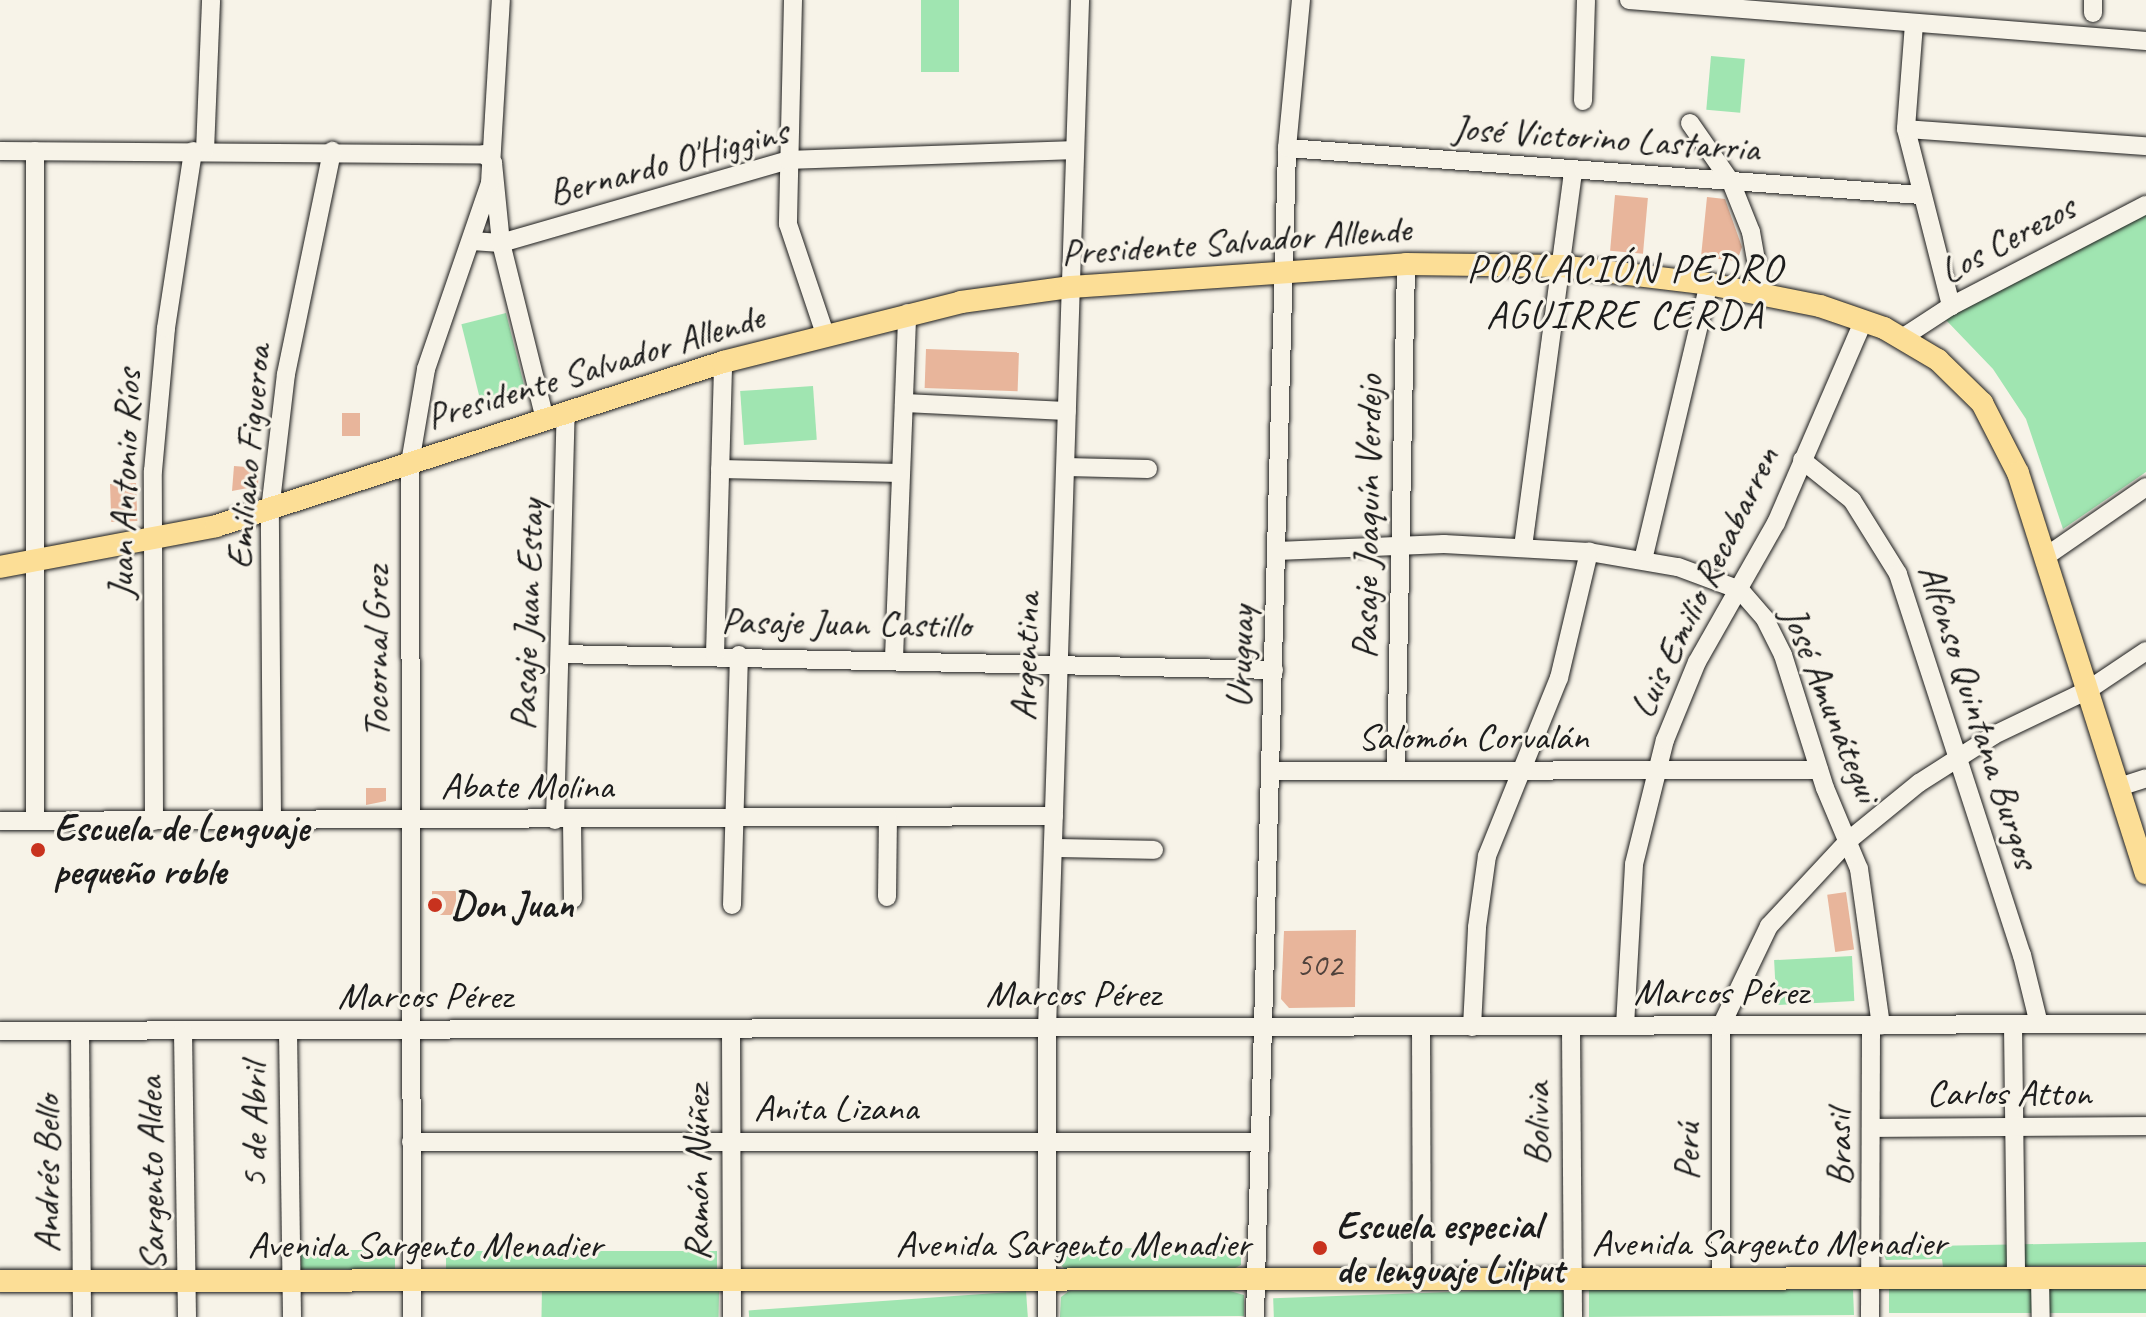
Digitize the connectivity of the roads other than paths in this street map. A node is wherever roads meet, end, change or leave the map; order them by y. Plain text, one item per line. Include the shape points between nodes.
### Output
1 (211, 0) edge
2 (501, 0) edge
3 (793, 0) edge
4 (1080, 0) edge
5 (1301, 0) edge
6 (1586, 0) edge
7 (1629, 0) edge
8 (1914, 24) junction
9 (2146, 41) edge
10 (1583, 101) dead end
11 (1690, 123) dead end
12 (1906, 129) junction
13 (2146, 146) edge
14 (1287, 148) junction
15 (1075, 150) junction
16 (0, 151) edge
17 (35, 151) junction
18 (199, 151) junction
19 (332, 151) junction
20 (788, 160) junction
21 (493, 163) junction
22 (1573, 171) junction
23 (1731, 182) junction
24 (1921, 195) junction
25 (2146, 205) edge
26 (472, 241) junction
27 (501, 243) junction
28 (1406, 264) junction
29 (1561, 266) junction
30 (1286, 269) junction
31 (1709, 284) junction
32 (1071, 287) junction
33 (1762, 294) junction
34 (1951, 306) junction
35 (907, 313) junction
36 (1864, 320) junction
37 (825, 334) junction
38 (1902, 338) junction
39 (723, 362) junction
40 (904, 403) junction
41 (1067, 411) junction
42 (556, 416) junction
43 (1802, 460) junction
44 (410, 463) junction
45 (1066, 467) junction
46 (720, 469) junction
47 (1148, 469) dead end
48 (901, 473) junction
49 (2146, 487) edge
50 (270, 510) junction
51 (152, 542) junction
52 (1401, 544) junction
53 (1523, 547) junction
54 (1277, 551) junction
55 (1589, 552) junction
56 (2045, 557) junction
57 (1643, 560) junction
58 (34, 563) junction
59 (0, 567) edge
60 (1740, 590) junction
61 (2146, 651) edge
62 (560, 654) junction
63 (715, 654) junction
64 (739, 655) junction
65 (894, 658) junction
66 (1059, 662) junction
67 (1274, 670) junction
68 (2088, 690) junction
69 (1958, 757) junction
70 (1520, 770) junction
71 (1819, 770) junction
72 (1271, 771) junction
73 (1396, 771) junction
74 (1655, 773) junction
75 (2146, 778) edge
76 (2119, 787) junction
77 (1054, 816) junction
78 (888, 817) junction
79 (734, 819) junction
80 (564, 820) junction
81 (0, 821) edge
82 (35, 821) junction
83 (154, 821) junction
84 (272, 821) junction
85 (410, 821) junction
86 (1849, 840) junction
87 (1053, 848) junction
88 (1154, 850) dead end
89 (2146, 873) edge
90 (887, 897) dead end
91 (573, 899) dead end
92 (732, 905) dead end
93 (2039, 1024) junction
94 (2146, 1024) edge
95 (1876, 1025) junction
96 (2013, 1025) junction
97 (1625, 1026) junction
98 (1721, 1026) junction
99 (1421, 1027) junction
100 (1472, 1027) junction
101 (1571, 1027) junction
102 (1264, 1028) junction
103 (731, 1029) junction
104 (1047, 1029) junction
105 (288, 1030) junction
106 (410, 1030) junction
107 (0, 1031) edge
108 (80, 1031) junction
109 (183, 1031) junction
110 (2146, 1126) edge
111 (2014, 1127) junction
112 (1872, 1128) junction
113 (411, 1142) junction
114 (731, 1142) junction
115 (1047, 1142) junction
116 (1260, 1142) junction
117 (1870, 1278) junction
118 (2016, 1278) junction
119 (2040, 1278) junction
120 (2146, 1278) edge
121 (1422, 1279) junction
122 (1572, 1279) junction
123 (1721, 1279) junction
124 (1047, 1280) junction
125 (1256, 1280) junction
126 (0, 1281) edge
127 (82, 1281) junction
128 (185, 1281) junction
129 (291, 1281) junction
130 (412, 1281) junction
131 (732, 1281) junction
132 (82, 1317) edge
133 (187, 1317) edge
134 (292, 1317) edge
135 (412, 1317) edge
136 (732, 1317) edge
137 (1047, 1317) edge
138 (1255, 1317) edge
139 (1573, 1317) edge
140 (1870, 1317) edge
141 (2041, 1317) edge

1 - 18 street, Juan Antonio Ríos
2 - 21 street, Tocornal Grez
3 - 20 street
4 - 15 street, Argentina
5 - 14 street, Uruguay
6 - 10 street
7 - 8 street
8 - 9 street
8 - 12 street
11 - 23 street
12 - 13 street
12 - 24 street
14 - 22 street, José Victorino Lastarria
14 - 30 street, Uruguay
15 - 20 street, Bernardo O'Higgins
15 - 32 street, Argentina
16 - 17 street, Bernardo O'Higgins
17 - 18 street, Bernardo O'Higgins
17 - 58 street
18 - 19 street, Bernardo O'Higgins
18 - 51 street, Juan Antonio Ríos via 159,386
19 - 21 street, Bernardo O'Higgins via 476,152
19 - 50 street, Emiliano Figueroa via 286,374
20 - 27 street, Bernardo O'Higgins
20 - 37 street via 790,232
21 - 26 street, Tocornal Grez
21 - 27 street, Pasaje Juan Estay
22 - 23 street, José Victorino Lastarria
22 - 29 street
23 - 24 street, José Victorino Lastarria
23 - 33 street via 1751,232
24 - 34 street
25 - 34 street, Los Cerezos
26 - 27 street, Bernardo O'Higgins
26 - 44 street, Tocornal Grez via 426,369
27 - 42 street, Pasaje Juan Estay
28 - 29 main road, Presidente Salvador Allende
28 - 30 main road, Presidente Salvador Allende
28 - 52 street, Pasaje Joaquín Verdejo
29 - 31 main road, Presidente Salvador Allende
29 - 53 street
30 - 32 main road, Presidente Salvador Allende
30 - 54 street, Uruguay
31 - 33 main road, Presidente Salvador Allende
31 - 57 street
32 - 35 main road, Presidente Salvador Allende
32 - 41 street, Argentina
33 - 36 main road, Presidente Salvador Allende
34 - 38 street, Los Cerezos
35 - 37 main road, Presidente Salvador Allende
35 - 40 street
36 - 38 main road, Presidente Salvador Allende
36 - 43 street, Luis Emilio Recabarren
37 - 39 main road, Presidente Salvador Allende
38 - 56 main road, Presidente Salvador Allende via 1954,373 1993,418 2018,473
39 - 42 main road, Presidente Salvador Allende
39 - 46 street
40 - 41 street
40 - 48 street
41 - 45 street, Argentina
42 - 44 main road, Presidente Salvador Allende
42 - 62 street, Pasaje Juan Estay
43 - 60 street, Luis Emilio Recabarren
43 - 69 street, Alfonso Quintana Burgos via 1852,500 1891,557
44 - 50 main road, Presidente Salvador Allende
44 - 85 street, Tocornal Grez
45 - 47 street
45 - 66 street, Argentina
46 - 48 street
46 - 63 street
48 - 65 street
49 - 56 street
50 - 51 main road, Presidente Salvador Allende
50 - 84 street, Emiliano Figueroa
51 - 58 main road, Presidente Salvador Allende
51 - 83 street, Juan Antonio Ríos
52 - 53 street, José Amunátegui
52 - 54 street, José Amunátegui
52 - 73 street, Pasaje Joaquín Verdejo
53 - 55 street, José Amunátegui
54 - 67 street, Uruguay
55 - 57 street, José Amunátegui
55 - 70 street via 1559,678
56 - 68 main road, Presidente Salvador Allende
57 - 60 street, José Amunátegui via 1711,576
58 - 59 main road, Presidente Salvador Allende
58 - 82 street
60 - 71 street, José Amunátegui via 1775,636
60 - 74 street, Luis Emilio Recabarren via 1686,685
61 - 68 street
62 - 63 street, Pasaje Juan Castillo
62 - 80 street, Pasaje Juan Estay
63 - 64 street, Pasaje Juan Castillo
64 - 65 street, Pasaje Juan Castillo
64 - 79 street
65 - 66 street, Pasaje Juan Castillo
66 - 67 street, Pasaje Juan Castillo
66 - 77 street, Argentina
67 - 72 street, Uruguay
68 - 69 street
68 - 76 main road, Presidente Salvador Allende
69 - 86 street
69 - 93 street, Alfonso Quintana Burgos
70 - 73 street, Salomón Corvalán
70 - 74 street, Salomón Corvalán
70 - 100 street via 1497,822 1482,878
71 - 74 street, Salomón Corvalán
71 - 86 street, José Amunátegui
72 - 73 street, Salomón Corvalán
72 - 102 street, Uruguay
74 - 97 street, Luis Emilio Recabarren via 1631,887
75 - 76 street
76 - 89 main road, Presidente Salvador Allende
77 - 78 street, Abate Molina
77 - 87 street, Argentina
78 - 79 street, Abate Molina
78 - 90 street
79 - 80 street, Abate Molina
79 - 92 street
80 - 85 street, Abate Molina
80 - 91 street, Pasaje Juan Estay
81 - 82 street, Abate Molina
82 - 83 street, Abate Molina
83 - 84 street, Abate Molina
84 - 85 street, Abate Molina
85 - 106 street, Tocornal Grez
86 - 95 street, José Amunátegui via 1867,904
86 - 98 street via 1769,926
87 - 88 street
87 - 104 street, Argentina
93 - 94 street, Marcos Pérez
93 - 96 street, Marcos Pérez
95 - 96 street, Marcos Pérez
95 - 98 street, Marcos Pérez
95 - 112 street, Brasil
96 - 111 street
97 - 98 street, Marcos Pérez
97 - 101 street, Marcos Pérez
98 - 123 street, Perú
99 - 100 street, Marcos Pérez
99 - 102 street, Marcos Pérez
99 - 121 street
100 - 101 street, Marcos Pérez
101 - 122 street, Bolivia
102 - 104 street, Marcos Pérez
102 - 116 street, Uruguay
103 - 104 street, Marcos Pérez
103 - 106 street, Marcos Pérez
103 - 114 street, Ramón Núñez
104 - 115 street, Argentina
105 - 106 street, Marcos Pérez
105 - 109 street, Marcos Pérez
105 - 129 street, 5 de Abril
106 - 113 street, Tocornal Grez
107 - 108 street, Marcos Pérez
108 - 109 street, Marcos Pérez
108 - 127 street, Andrés Bello
109 - 128 street, Sargento Aldea
110 - 111 street, Carlos Atton
111 - 112 street, Carlos Atton
111 - 118 street
112 - 117 street, Brasil
113 - 114 street, Anita Lizana
113 - 130 street, Tocornal Grez
114 - 115 street, Anita Lizana
114 - 131 street, Ramón Núñez
115 - 116 street, Anita Lizana
115 - 124 street, Argentina
116 - 125 street, Uruguay
117 - 118 main road, Avenida Sargento Menadier
117 - 123 main road, Avenida Sargento Menadier
117 - 140 street, Brasil
118 - 119 main road, Avenida Sargento Menadier
119 - 120 main road, Avenida Sargento Menadier
119 - 141 street
121 - 122 main road, Avenida Sargento Menadier
121 - 125 main road, Avenida Sargento Menadier
122 - 123 main road, Avenida Sargento Menadier
122 - 139 street, Bolivia
124 - 125 main road, Avenida Sargento Menadier
124 - 131 main road, Avenida Sargento Menadier
124 - 137 street, Argentina
125 - 138 street, Uruguay
126 - 127 main road, Avenida Sargento Menadier
127 - 128 main road, Avenida Sargento Menadier
127 - 132 street, Andrés Bello
128 - 129 main road, Avenida Sargento Menadier
128 - 133 street, Sargento Aldea
129 - 130 main road, Avenida Sargento Menadier
129 - 134 street, 5 de Abril
130 - 131 main road, Avenida Sargento Menadier
130 - 135 street, Tocornal Grez
131 - 136 street, Ramón Núñez

